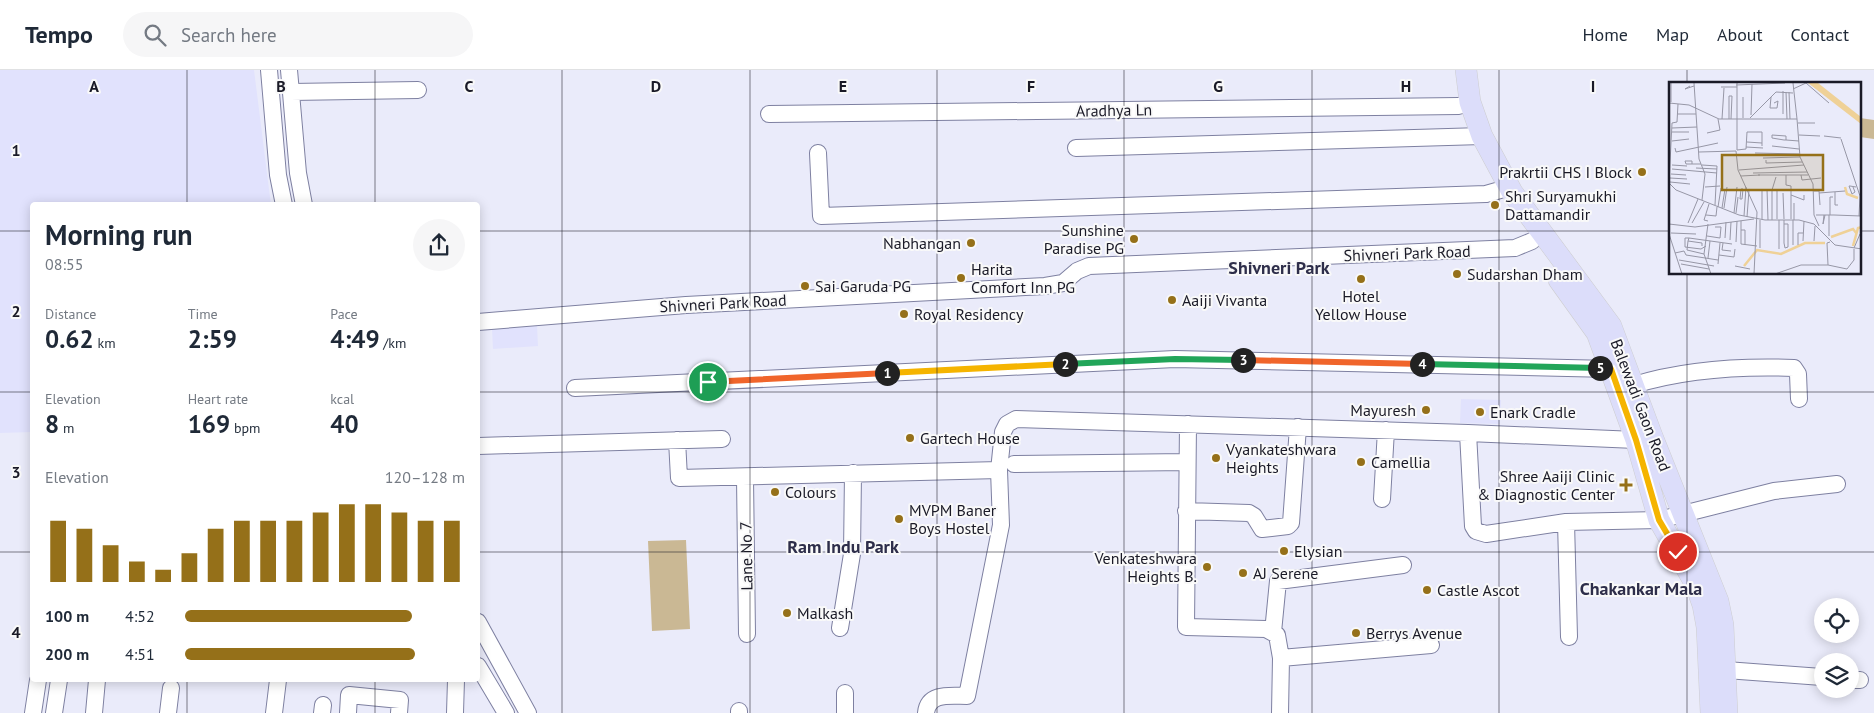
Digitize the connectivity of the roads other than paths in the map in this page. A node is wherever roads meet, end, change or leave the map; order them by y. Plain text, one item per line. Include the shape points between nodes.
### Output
1 (269, 70) edge
2 (289, 70) edge
3 (1454, 70) edge
4 (1466, 70) edge
5 (418, 90) dead end
6 (291, 92) junction
7 (1459, 106) junction
8 (769, 114) dead end
9 (1476, 137) junction
10 (1076, 148) dead end
11 (818, 153) dead end
12 (1500, 190) junction
13 (283, 202) edge
14 (303, 202) edge
15 (1532, 241) junction
16 (480, 322) edge
17 (1611, 369) junction
18 (1634, 384) junction
19 (575, 388) dead end
20 (1800, 399) dead end
21 (1188, 424) junction
22 (1298, 427) junction
23 (1386, 430) junction
24 (1468, 433) junction
25 (1644, 438) junction
26 (722, 439) dead end
27 (677, 440) junction
28 (480, 446) edge
29 (1187, 462) junction
30 (1014, 464) dead end
31 (999, 470) junction
32 (853, 473) junction
33 (745, 478) junction
34 (1837, 484) dead end
35 (1382, 498) dead end
36 (1186, 511) junction
37 (1683, 512) junction
38 (1659, 520) junction
39 (1566, 522) junction
40 (1403, 565) dead end
41 (480, 626) edge
42 (840, 628) dead end
43 (1273, 632) junction
44 (747, 634) dead end
45 (1569, 636) dead end
46 (1431, 645) dead end
47 (1281, 658) junction
48 (480, 670) edge
49 (1726, 670) junction
50 (1814, 676) edge
51 (38, 682) edge
52 (59, 682) edge
53 (97, 682) edge
54 (278, 682) edge
55 (456, 682) edge
56 (171, 688) dead end
57 (845, 693) dead end
58 (502, 710) edge
59 (33, 713) edge
60 (54, 713) edge
61 (94, 713) edge
62 (168, 713) edge
63 (274, 713) edge
64 (348, 713) edge
65 (399, 713) edge
66 (455, 713) edge
67 (528, 713) edge
68 (845, 713) edge
69 (926, 713) edge
70 (1280, 713) edge
71 (1711, 713) edge
72 (1727, 713) edge

1 - 13 street
2 - 6 street
3 - 7 main road, Balewadi Gaon Road
4 - 9 main road, Balewadi Gaon Road
5 - 6 street
6 - 14 street
7 - 8 street, Aradhya Ln
7 - 9 main road, Balewadi Gaon Road
9 - 10 street
9 - 12 main road, Balewadi Gaon Road
9 - 18 main road, Balewadi Gaon Road via 1512,192 1611,326
11 - 12 street via 821,216 1486,194
12 - 15 main road, Balewadi Gaon Road
15 - 16 street, Shivneri Park Road via 1515,248 1090,266 1077,271 1063,283 1045,286 686,305
15 - 17 main road, Balewadi Gaon Road via 1597,333
17 - 19 street via 1175,359
17 - 25 main road, Balewadi Gaon Road
18 - 20 street via 1696,371 1794,368 1798,374
18 - 25 main road, Balewadi Gaon Road
21 - 22 street
21 - 29 street
21 - 31 street via 1016,420 1006,424 1003,432
22 - 23 street
22 - 36 street via 1288,526 1262,529 1249,513
23 - 24 street
23 - 35 street
24 - 25 street
24 - 39 street via 1473,526 1476,531 1486,534
25 - 37 main road, Balewadi Gaon Road
25 - 38 main road, Balewadi Gaon Road
26 - 27 street
27 - 28 street
27 - 33 street via 679,478
29 - 30 street
29 - 36 street
31 - 32 street
31 - 69 street via 1001,525 968,696 933,698
32 - 33 street
32 - 42 street via 852,554
33 - 44 street, Lane No 7
34 - 37 street via 1774,491
36 - 43 street via 1186,627 1266,629
37 - 38 street
37 - 49 main road, Balewadi Gaon Road via 1718,601
38 - 39 street
38 - 71 main road, Balewadi Gaon Road via 1696,585 1703,606
39 - 45 street
40 - 43 street via 1278,581
41 - 67 street
43 - 47 street via 1280,640
46 - 47 street
47 - 70 street
48 - 58 street
49 - 50 street
49 - 72 main road, Balewadi Gaon Road
51 - 59 street
52 - 60 street
53 - 61 street
54 - 63 street
55 - 66 street
56 - 62 street
57 - 68 street
64 - 65 street via 349,695 400,700

